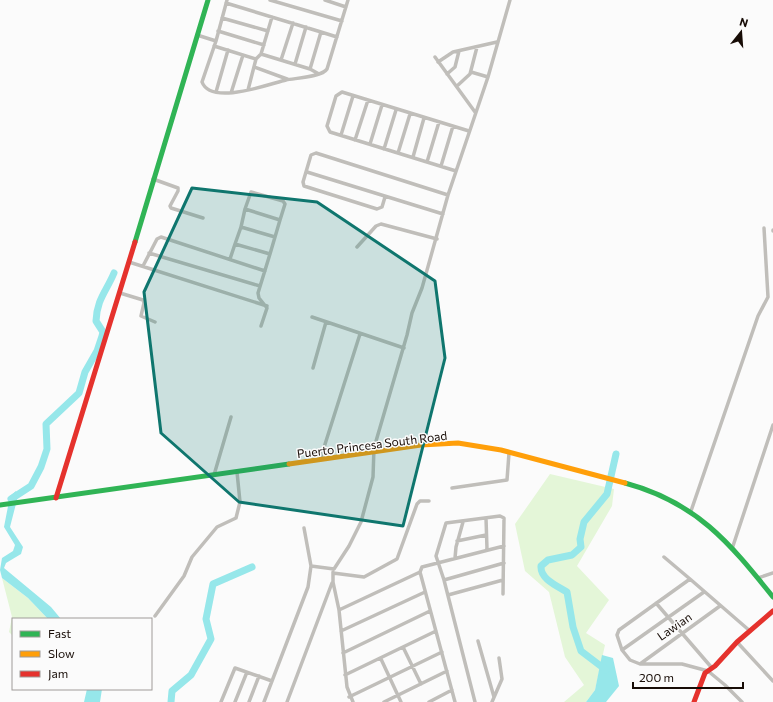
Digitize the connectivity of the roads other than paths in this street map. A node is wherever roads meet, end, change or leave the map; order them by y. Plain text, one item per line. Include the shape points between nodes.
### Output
1 (208, 0) edge
2 (270, 0) edge
3 (325, 0) edge
4 (348, 0) edge
5 (510, 0) edge
6 (227, 1) edge
7 (346, 7) junction
8 (272, 17) junction
9 (222, 18) junction
10 (342, 21) junction
11 (293, 23) junction
12 (306, 27) junction
13 (218, 31) junction
14 (268, 31) junction
15 (321, 32) junction
16 (197, 36) junction
17 (337, 36) junction
18 (216, 41) junction
19 (497, 42) junction
20 (264, 45) junction
21 (214, 46) junction
22 (476, 47) junction
23 (228, 50) junction
24 (459, 51) junction
25 (261, 54) junction
26 (243, 55) junction
27 (435, 57) dead end
28 (256, 59) junction
29 (281, 60) junction
30 (438, 62) junction
31 (295, 64) junction
32 (254, 67) junction
33 (310, 69) junction
34 (470, 72) junction
35 (319, 74) junction
36 (447, 74) junction
37 (488, 77) junction
38 (287, 80) junction
39 (457, 86) junction
40 (248, 90) junction
41 (216, 92) junction
42 (231, 93) junction
43 (353, 96) junction
44 (368, 100) junction
45 (382, 105) junction
46 (396, 110) junction
47 (475, 112) junction
48 (410, 114) junction
49 (424, 118) junction
50 (439, 122) junction
51 (453, 126) junction
52 (469, 131) junction
53 (341, 135) junction
54 (356, 140) junction
55 (370, 144) junction
56 (384, 149) junction
57 (398, 153) junction
58 (413, 157) junction
59 (427, 162) junction
60 (441, 166) junction
61 (456, 171) junction
62 (306, 172) junction
63 (153, 179) junction
64 (448, 194) junction
65 (385, 197) junction
66 (245, 209) junction
67 (443, 214) junction
68 (203, 218) dead end
69 (280, 220) junction
70 (240, 227) junction
71 (764, 228) dead end
72 (275, 237) junction
73 (437, 239) junction
74 (235, 244) junction
75 (357, 247) dead end
76 (149, 253) junction
77 (270, 254) junction
78 (230, 259) junction
79 (129, 262) junction
80 (143, 266) junction
81 (265, 271) junction
82 (260, 286) junction
83 (120, 293) junction
84 (267, 306) junction
85 (312, 318) dead end
86 (155, 322) dead end
87 (326, 322) junction
88 (261, 326) dead end
89 (360, 334) junction
90 (404, 348) junction
91 (313, 368) dead end
92 (231, 417) dead end
93 (773, 425) edge
94 (768, 441) junction
95 (773, 443) edge
96 (374, 452) junction
97 (509, 453) junction
98 (320, 460) junction
99 (238, 472) junction
100 (214, 475) junction
101 (452, 488) dead end
102 (56, 498) junction
103 (430, 502) dead end
104 (0, 505) edge
105 (691, 511) junction
106 (486, 518) junction
107 (463, 522) junction
108 (304, 528) dead end
109 (486, 535) junction
110 (458, 542) junction
111 (504, 546) junction
112 (487, 549) junction
113 (732, 549) junction
114 (664, 557) dead end
115 (455, 558) junction
116 (437, 562) junction
117 (504, 563) junction
118 (311, 566) junction
119 (334, 568) junction
120 (420, 572) junction
121 (333, 573) junction
122 (773, 573) edge
123 (758, 578) junction
124 (690, 579) junction
125 (444, 580) junction
126 (504, 580) junction
127 (333, 582) junction
128 (425, 592) junction
129 (704, 592) junction
130 (503, 594) dead end
131 (448, 595) junction
132 (773, 597) edge
133 (656, 603) junction
134 (720, 606) junction
135 (339, 610) junction
136 (430, 611) junction
137 (773, 611) edge
138 (155, 616) dead end
139 (669, 618) junction
140 (341, 631) junction
141 (436, 631) junction
142 (750, 631) junction
143 (681, 633) junction
144 (478, 641) dead end
145 (737, 642) junction
146 (403, 647) junction
147 (622, 650) junction
148 (442, 652) junction
149 (343, 653) junction
150 (499, 658) dead end
151 (381, 659) junction
152 (640, 664) junction
153 (412, 666) junction
154 (710, 669) junction
155 (447, 671) junction
156 (247, 672) junction
157 (345, 675) junction
158 (259, 676) junction
159 (389, 676) junction
160 (272, 681) junction
161 (773, 681) edge
162 (421, 684) junction
163 (452, 690) junction
164 (398, 695) junction
165 (349, 697) junction
166 (494, 698) junction
167 (221, 702) edge
168 (236, 702) edge
169 (249, 702) edge
170 (264, 702) edge
171 (287, 702) edge
172 (353, 702) edge
173 (384, 702) edge
174 (400, 702) edge
175 (429, 702) edge
176 (455, 702) edge
177 (475, 702) edge
178 (492, 702) edge
179 (694, 702) edge
180 (742, 702) edge

1 - 16 main road
2 - 10 street
3 - 7 street
4 - 7 street
5 - 19 street
6 - 8 street
6 - 9 street
7 - 10 street
8 - 11 street
8 - 14 street
9 - 13 street
9 - 14 street
10 - 17 street
11 - 12 street
11 - 29 street
12 - 15 street
12 - 31 street
13 - 18 street
13 - 20 street
14 - 20 street
15 - 17 street
15 - 33 street
16 - 18 street
16 - 63 main road
17 - 35 street via 326,71
18 - 21 street
19 - 22 street
19 - 37 street
20 - 25 street
21 - 23 street
21 - 41 street via 202,82
22 - 24 street
22 - 34 street
23 - 26 street
23 - 41 street
24 - 30 street via 450,53
24 - 36 street via 455,66
25 - 28 street
25 - 29 street
26 - 28 street
26 - 42 street
27 - 30 street
28 - 32 street
29 - 31 street
30 - 36 street
31 - 33 street
32 - 38 street
32 - 40 street
33 - 35 street
34 - 37 street
34 - 39 street
35 - 38 street
36 - 39 street
37 - 47 street
38 - 40 street
39 - 47 street
40 - 42 street
41 - 42 street
43 - 44 street
43 - 53 street
43 - 53 street via 342,92 336,96 327,128 330,132
44 - 45 street
44 - 54 street
45 - 46 street
45 - 55 street
46 - 48 street
46 - 56 street
47 - 52 street
48 - 49 street
48 - 57 street
49 - 50 street
49 - 58 street
50 - 51 street
50 - 59 street
51 - 52 street
51 - 60 street
52 - 61 street
53 - 54 street
54 - 55 street
55 - 56 street
56 - 57 street
57 - 58 street
58 - 59 street
59 - 60 street
60 - 61 street
61 - 64 street
62 - 64 street via 314,153
62 - 65 street
62 - 65 street via 303,183 306,187 378,209 382,207
63 - 68 street via 178,188 171,208
63 - 79 main road
64 - 67 street
65 - 67 street
66 - 69 street
66 - 69 street via 251,192 260,194 285,203
66 - 70 street
67 - 73 street
69 - 72 street
70 - 72 street
70 - 74 street
71 - 105 street via 768,300 758,316
72 - 77 street
73 - 75 street via 381,224 376,226
73 - 90 street via 412,313
74 - 77 street
74 - 78 street
76 - 78 street via 161,237
76 - 80 street
76 - 82 street
77 - 81 street
78 - 81 street
79 - 80 street
79 - 83 main road
80 - 84 street
81 - 82 street
82 - 84 street via 258,298
83 - 86 street via 143,300 140,316
83 - 102 main road
84 - 88 street
85 - 87 street
87 - 89 street
87 - 91 street
89 - 90 street
89 - 98 street
90 - 96 street
92 - 100 street
93 - 94 street
94 - 95 street
94 - 113 street
96 - 97 main road, Puerto Princesa South Road via 429,444 455,444
96 - 98 main road, Puerto Princesa South Road
96 - 119 street via 373,477 361,522 352,542
97 - 101 street via 507,480
97 - 105 main road, Puerto Princesa South Road via 657,493
98 - 99 main road, Puerto Princesa South Road
99 - 100 main road, Puerto Princesa South Road
99 - 138 street via 240,502 236,518 217,527 192,557 184,576
100 - 102 main road, Puerto Princesa South Road
102 - 104 main road, Puerto Princesa South Road
103 - 121 street via 420,501 417,504 397,559 364,577
105 - 113 main road, Puerto Princesa South Road
106 - 107 street
106 - 109 street
106 - 111 street via 504,518
107 - 110 street
107 - 116 street via 445,524
108 - 118 street
109 - 110 street
109 - 112 street
110 - 115 street
111 - 112 street
111 - 117 street
112 - 115 street
113 - 123 main road, Puerto Princesa South Road
114 - 124 street
115 - 116 street
116 - 120 street via 422,566
116 - 125 street
117 - 125 street
117 - 126 street
118 - 119 street
118 - 160 street via 308,588
119 - 121 street
120 - 128 street
120 - 135 street
121 - 127 street
122 - 123 street
123 - 132 main road, Puerto Princesa South Road
124 - 129 street
124 - 133 street
125 - 131 street
126 - 130 street
126 - 131 street
127 - 135 street
127 - 171 street
128 - 136 street
128 - 140 street
129 - 134 street
129 - 139 street
131 - 177 street
133 - 139 street
133 - 147 street via 619,630 617,635
134 - 142 street
134 - 143 street, Lawian
135 - 140 street
136 - 141 street
136 - 149 street
137 - 142 main road
139 - 143 street
139 - 147 street
140 - 149 street
141 - 146 street
141 - 148 street
142 - 145 main road
143 - 152 street, Lawian
143 - 154 street
144 - 166 street
145 - 154 main road
145 - 161 street
146 - 151 street
146 - 153 street
147 - 152 street via 627,659
148 - 153 street
148 - 155 street
149 - 157 street
150 - 166 street via 502,679
151 - 157 street
151 - 159 street
152 - 154 street via 676,663
153 - 159 street
153 - 162 street
154 - 179 main road via 704,675
154 - 180 street
155 - 162 street
155 - 163 street
156 - 158 street
156 - 167 street via 234,668
156 - 168 street
157 - 165 street
158 - 160 street
158 - 169 street
159 - 164 street
159 - 165 street
160 - 170 street
162 - 164 street
163 - 175 street
163 - 176 street
164 - 173 street
164 - 174 street
165 - 172 street
166 - 178 street

